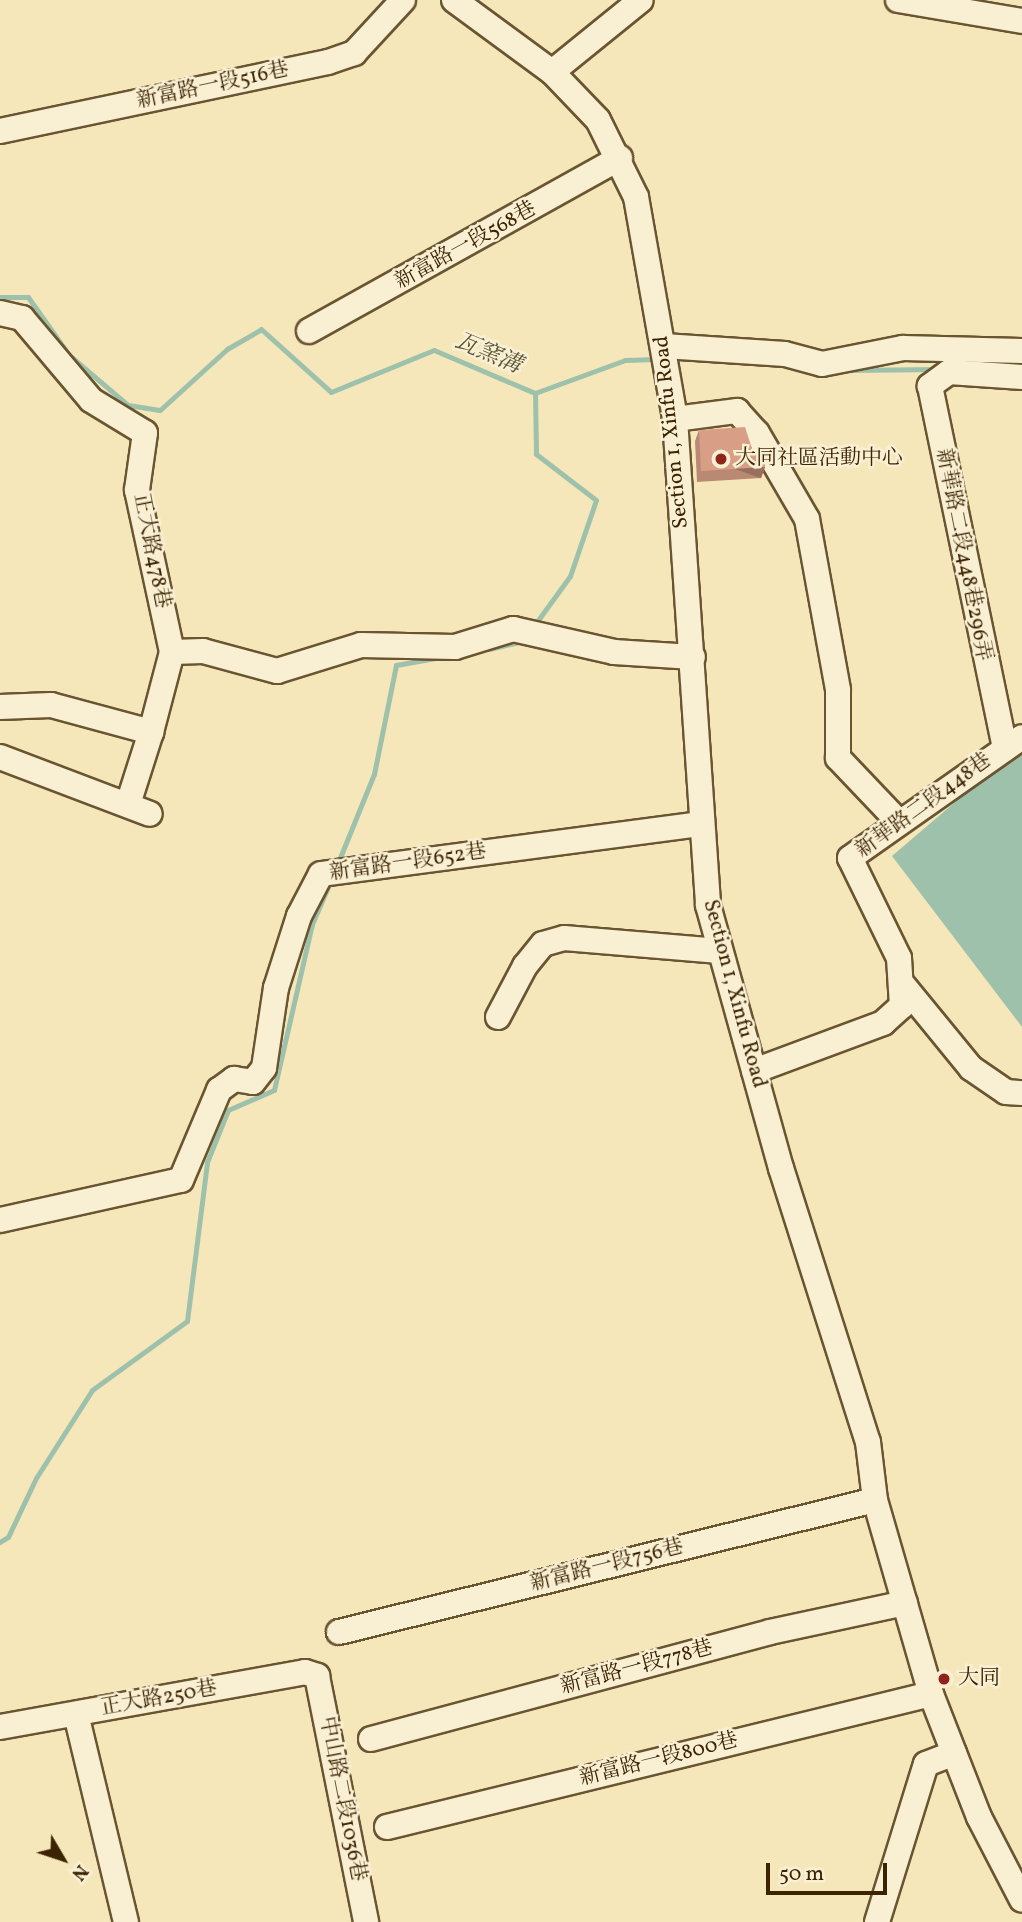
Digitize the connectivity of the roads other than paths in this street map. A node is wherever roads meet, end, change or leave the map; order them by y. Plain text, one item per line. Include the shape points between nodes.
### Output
1 (403, 0) edge
2 (454, 0) edge
3 (641, 0) edge
4 (898, 0) edge
5 (1022, 20) edge
6 (552, 72) junction
7 (0, 131) edge
8 (621, 158) junction
9 (0, 313) edge
10 (309, 331) dead end
11 (664, 346) junction
12 (1022, 351) edge
13 (949, 361) junction
14 (1022, 377) edge
15 (675, 419) junction
16 (172, 652) junction
17 (693, 657) junction
18 (0, 707) edge
19 (151, 732) junction
20 (1013, 743) edge
21 (0, 757) edge
22 (899, 822) junction
23 (699, 824) junction
24 (719, 951) junction
25 (904, 986) junction
26 (498, 1017) dead end
27 (754, 1072) junction
28 (1022, 1093) edge
29 (0, 1220) edge
30 (875, 1500) junction
31 (905, 1603) junction
32 (340, 1632) dead end
33 (317, 1676) joint
34 (931, 1694) junction
35 (76, 1714) junction
36 (0, 1727) edge
37 (371, 1739) dead end
38 (954, 1753) junction
39 (387, 1827) dead end
40 (1022, 1900) edge
41 (126, 1922) edge
42 (366, 1922) edge
43 (877, 1922) edge

1 - 7 street, 新富路一段516巷 via 354,53 328,62
2 - 6 street, Section 1, Xinfu Road
3 - 6 street
4 - 5 street
6 - 8 street, Section 1, Xinfu Road via 598,120
8 - 10 street, 新富路一段568巷
8 - 11 street, Section 1, Xinfu Road via 636,197
9 - 16 street, 正大路478巷 via 22,318 91,400 145,433 137,490
11 - 13 street via 785,354 822,364 904,348
11 - 15 street, Section 1, Xinfu Road
12 - 13 street
13 - 14 street
13 - 20 street, 新華路二段448巷296弄 via 930,386
15 - 17 street, Section 1, Xinfu Road
15 - 22 street via 737,411 757,433 807,519 836,678 838,758
16 - 17 street via 203,651 277,671 361,645 455,647 513,629 614,652
16 - 19 street
17 - 23 street, Section 1, Xinfu Road
18 - 19 street via 51,705
19 - 21 street via 140,807
20 - 22 street, 新華路二段448巷
22 - 25 street, 新華路二段448巷 via 850,858 899,958
23 - 24 street, Section 1, Xinfu Road
23 - 29 street, 新富路一段652巷 via 333,873 299,916 276,988 264,1068 253,1082 234,1079 219,1090 181,1180
24 - 26 street via 564,938 543,944 525,966
24 - 27 street, Section 1, Xinfu Road
25 - 27 street via 902,1006 884,1023
25 - 28 street via 971,1068 1006,1093
27 - 30 street, Section 1, Xinfu Road via 868,1442
30 - 31 street, Section 1, Xinfu Road
30 - 32 street, 新富路一段756巷
31 - 34 street, Section 1, Xinfu Road
31 - 37 street, 新富路一段778巷 via 770,1632
33 - 35 street, 正大路250巷 via 305,1672
33 - 42 street, 中山路二段1036巷
34 - 38 street, Section 1, Xinfu Road
34 - 39 street, 新富路一段800巷
35 - 36 street, 正大路250巷
35 - 41 street
38 - 40 street, Section 1, Xinfu Road
38 - 43 street via 926,1764

